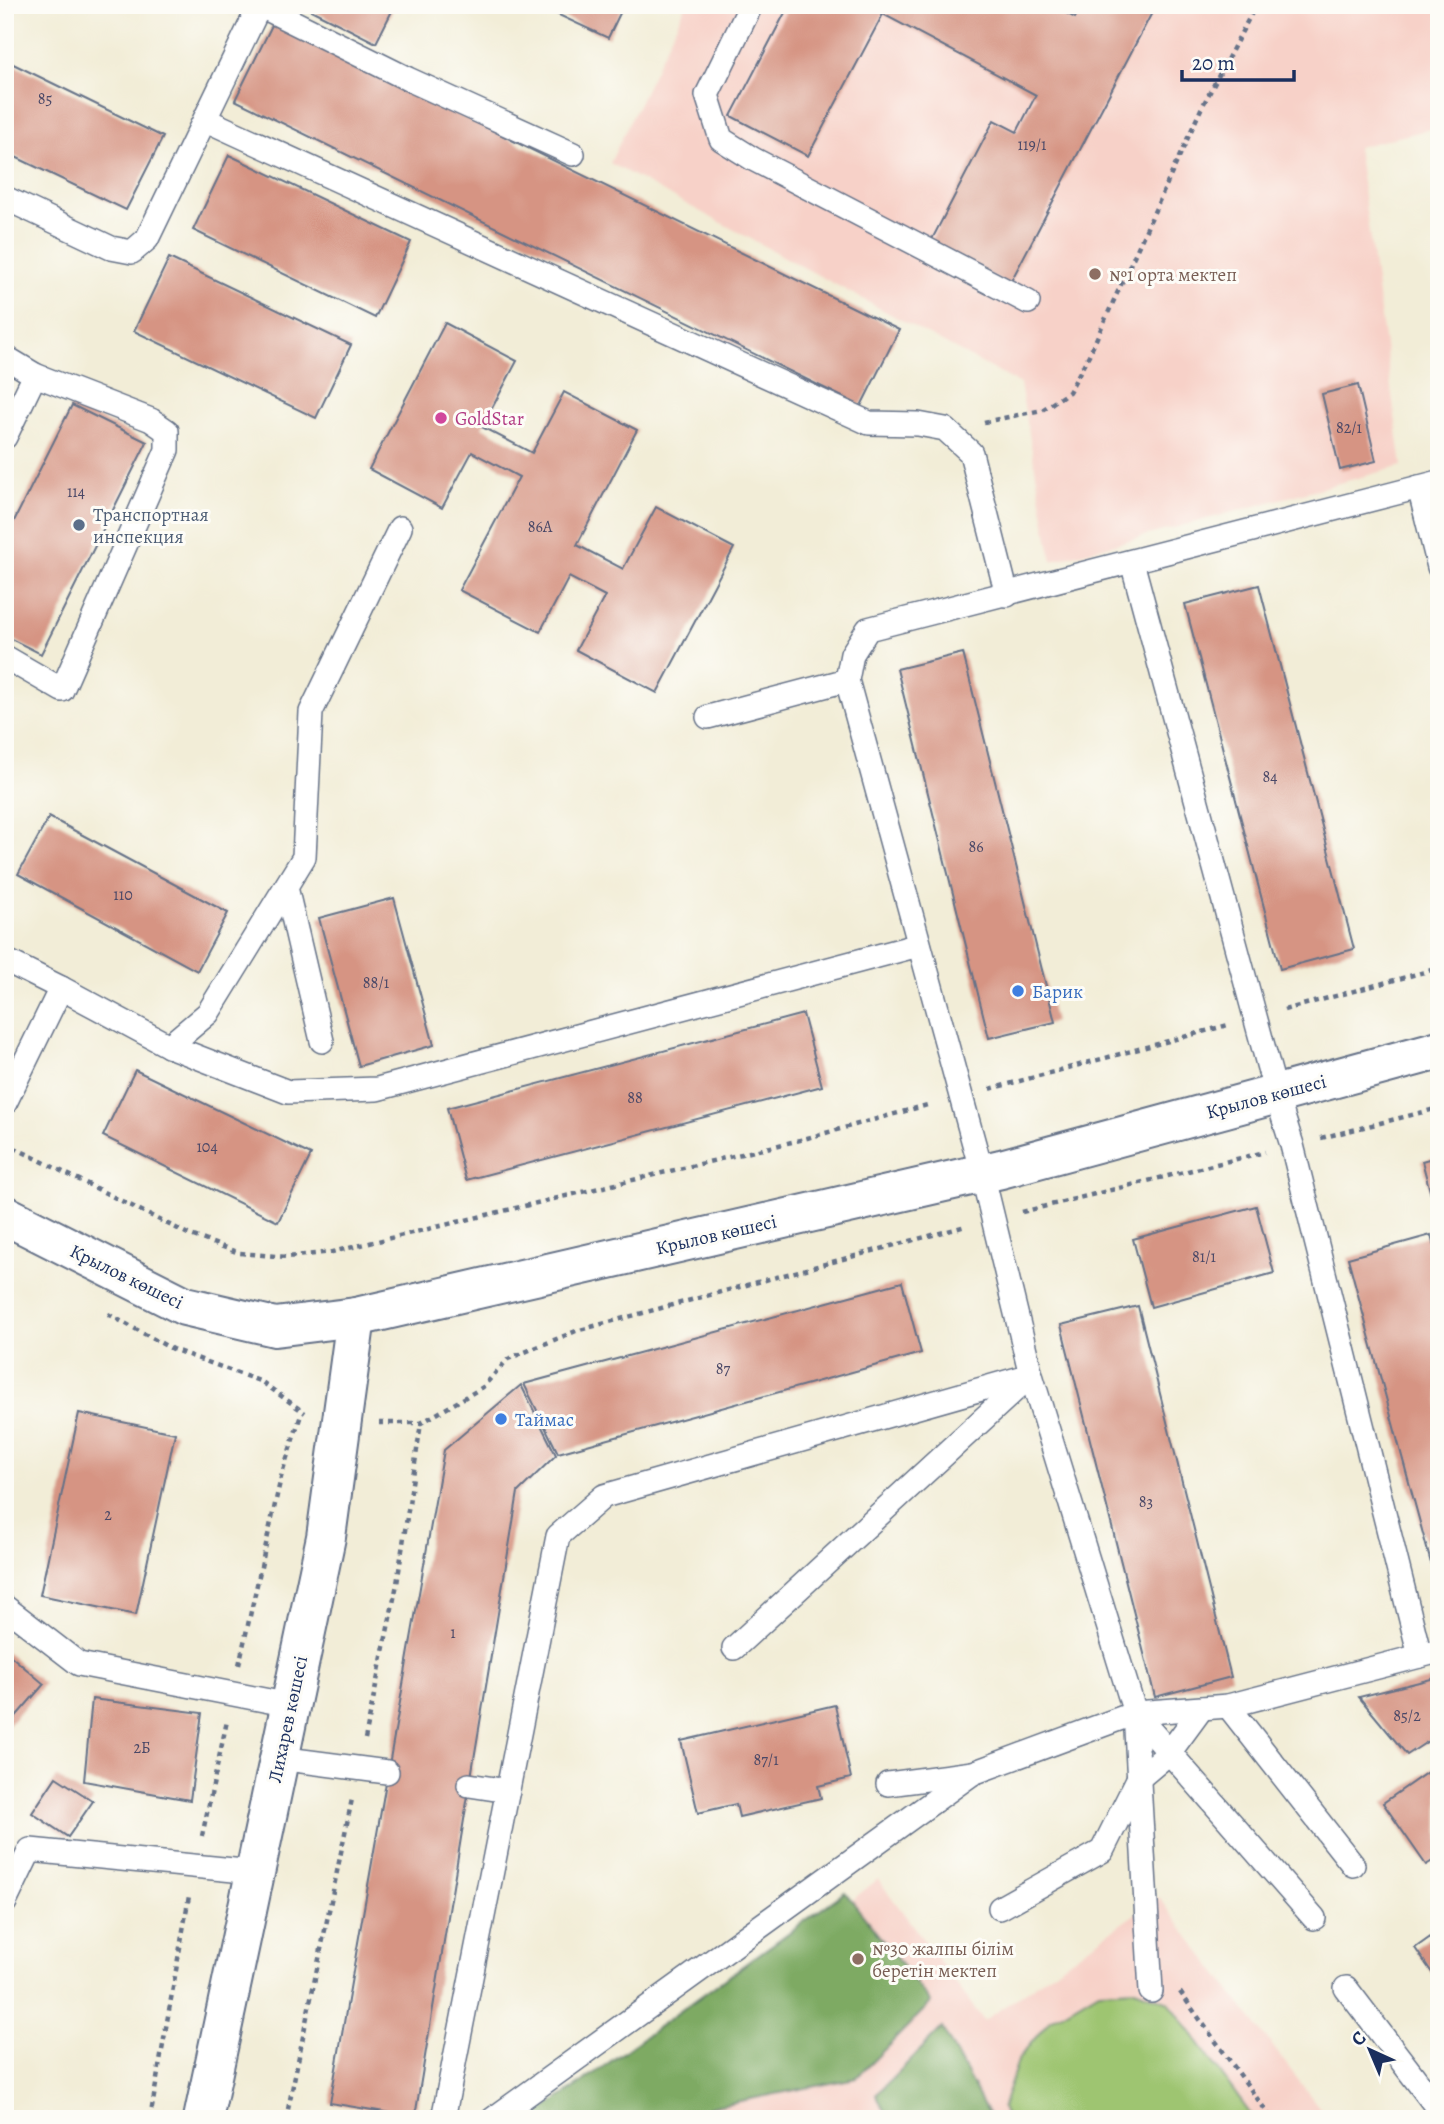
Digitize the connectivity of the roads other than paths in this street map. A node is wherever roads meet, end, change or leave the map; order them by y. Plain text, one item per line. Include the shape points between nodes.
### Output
1 (751, 5) edge
2 (261, 6) edge
3 (206, 120) junction
4 (573, 154) dead end
5 (5, 198) edge
6 (1028, 302) dead end
7 (5, 357) edge
8 (35, 375) junction
9 (5, 437) edge
10 (1429, 485) edge
11 (400, 528) dead end
12 (1132, 562) junction
13 (1439, 568) edge
14 (1007, 595) junction
15 (5, 656) edge
16 (847, 680) junction
17 (708, 717) dead end
18 (286, 887) junction
19 (919, 945) junction
20 (5, 960) edge
21 (61, 988) junction
22 (322, 1041) dead end
23 (169, 1046) junction
24 (1439, 1050) edge
25 (1276, 1094) junction
26 (5, 1103) edge
27 (982, 1173) junction
28 (5, 1214) edge
29 (356, 1317) junction
30 (1031, 1375) junction
31 (5, 1607) edge
32 (734, 1648) dead end
33 (1429, 1654) edge
34 (290, 1705) junction
35 (1228, 1706) junction
36 (1202, 1708) junction
37 (1135, 1713) junction
38 (1169, 1753) junction
39 (279, 1758) junction
40 (387, 1772) dead end
41 (972, 1773) junction
42 (1138, 1779) junction
43 (888, 1784) dead end
44 (470, 1785) dead end
45 (508, 1791) junction
46 (1353, 1865) dead end
47 (254, 1872) junction
48 (5, 1902) edge
49 (1000, 1908) dead end
50 (1314, 1918) dead end
51 (1346, 1988) dead end
52 (1151, 1991) dead end
53 (1439, 2110) edge
54 (203, 2119) edge
55 (443, 2119) edge
56 (493, 2119) edge

1 - 6 lane via 707,95 721,139
2 - 3 lane
2 - 4 lane
3 - 5 lane via 147,239 132,252 111,248
3 - 14 lane via 869,423 945,429 971,453
7 - 8 lane
8 - 9 lane
8 - 15 lane via 151,419 167,430 167,450 62,690
10 - 12 lane
10 - 13 lane
11 - 18 lane via 311,712 304,857
12 - 14 lane
12 - 25 lane
14 - 16 lane via 868,629 852,654
16 - 17 lane
16 - 19 lane
18 - 22 lane
18 - 23 lane via 208,1013
19 - 23 lane via 377,1089 288,1092
19 - 27 lane
20 - 21 lane
21 - 23 lane
21 - 26 lane
24 - 25 main road, Крылов көшесі
25 - 27 main road, Крылов көшесі
25 - 33 lane
27 - 29 main road, Крылов көшесі
27 - 30 lane
28 - 29 main road, Крылов көшесі via 185,1306 275,1327
29 - 34 main road, Лихарев көшесі via 326,1537
30 - 32 lane
30 - 37 lane
30 - 45 lane via 604,1496 558,1536
31 - 34 lane via 79,1664
33 - 35 lane
34 - 39 main road, Лихарев көшесі
35 - 36 lane
35 - 46 lane
36 - 37 lane
36 - 38 lane
37 - 38 lane
37 - 41 lane
37 - 42 lane
38 - 42 lane
38 - 50 lane
39 - 40 lane
39 - 47 main road, Лихарев көшесі
41 - 43 lane
41 - 56 lane
42 - 49 lane via 1101,1851
42 - 52 lane
44 - 45 lane
45 - 55 lane
47 - 48 lane via 30,1850
47 - 54 main road, Лихарев көшесі
51 - 53 lane

